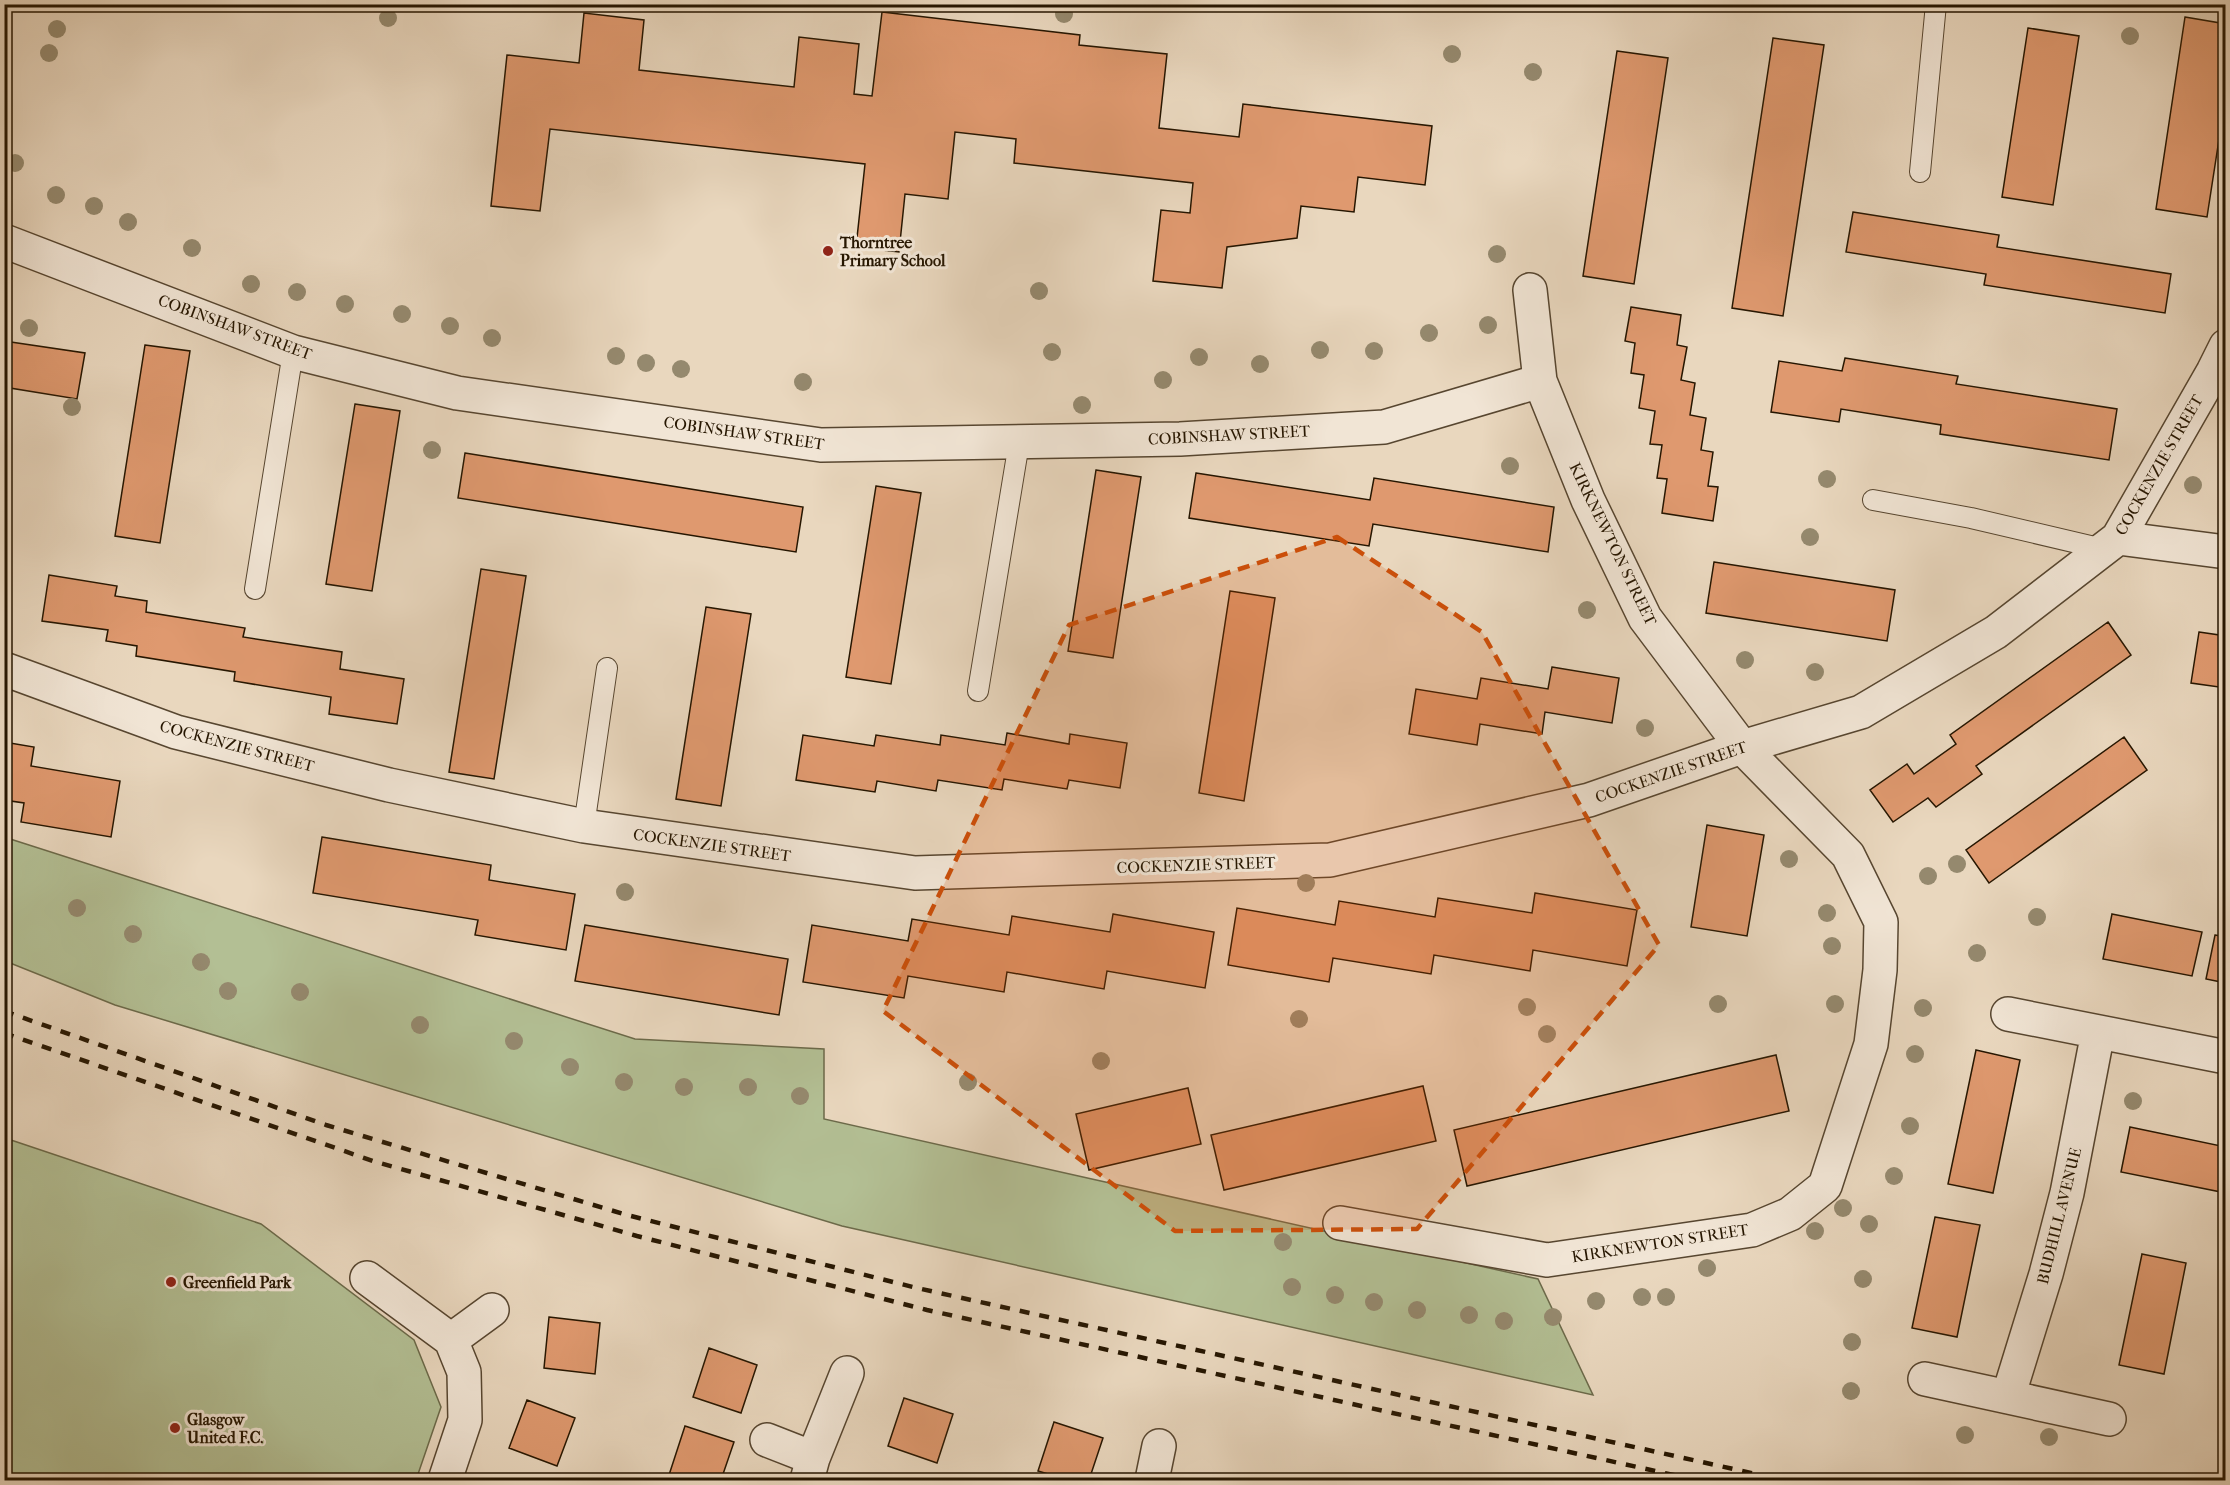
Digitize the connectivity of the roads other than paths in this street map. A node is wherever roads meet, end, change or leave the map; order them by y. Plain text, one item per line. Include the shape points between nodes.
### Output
1 (1936, 4) edge
2 (1920, 172) dead end
3 (4, 241) edge
4 (1530, 290) dead end
5 (2226, 346) edge
6 (293, 352) junction
7 (1540, 381) junction
8 (1019, 443) junction
9 (1873, 500) dead end
10 (2110, 544) junction
11 (2226, 552) edge
12 (255, 589) dead end
13 (607, 668) dead end
14 (4, 669) edge
15 (978, 691) dead end
16 (1742, 747) junction
17 (584, 826) junction
18 (2008, 1014) dead end
19 (2098, 1032) junction
20 (2226, 1058) edge
21 (1340, 1223) dead end
22 (367, 1278) dead end
23 (492, 1310) dead end
24 (450, 1340) junction
25 (847, 1373) dead end
26 (1925, 1378) dead end
27 (2008, 1397) junction
28 (2109, 1419) dead end
29 (767, 1440) dead end
30 (1159, 1446) dead end
31 (810, 1469) edge
32 (445, 1480) edge
33 (1152, 1480) edge

1 - 2 lane
3 - 6 street, COBINSHAW STREET
4 - 7 street, KIRKNEWTON STREET
5 - 10 street, COCKENZIE STREET
6 - 8 street, COBINSHAW STREET via 457,393 821,445
6 - 12 lane
7 - 8 street, COBINSHAW STREET via 1384,426 1180,439
7 - 16 street, KIRKNEWTON STREET via 1588,500 1645,618
8 - 15 lane
9 - 10 lane
10 - 11 street
10 - 16 street, COCKENZIE STREET via 1996,632 1862,712
13 - 17 lane
14 - 17 street, COCKENZIE STREET via 176,732 389,786
16 - 17 street, COCKENZIE STREET via 1589,801 1330,860 915,873
16 - 21 street, KIRKNEWTON STREET via 1848,855 1881,922 1871,1044 1826,1186 1790,1214 1752,1230 1547,1260
18 - 19 street
19 - 20 street
19 - 27 street, BUDHILL AVENUE via 2064,1205
22 - 24 street
23 - 24 street
24 - 32 street via 464,1372 465,1420
25 - 31 street
26 - 27 street
27 - 28 street
29 - 31 street
30 - 33 street

